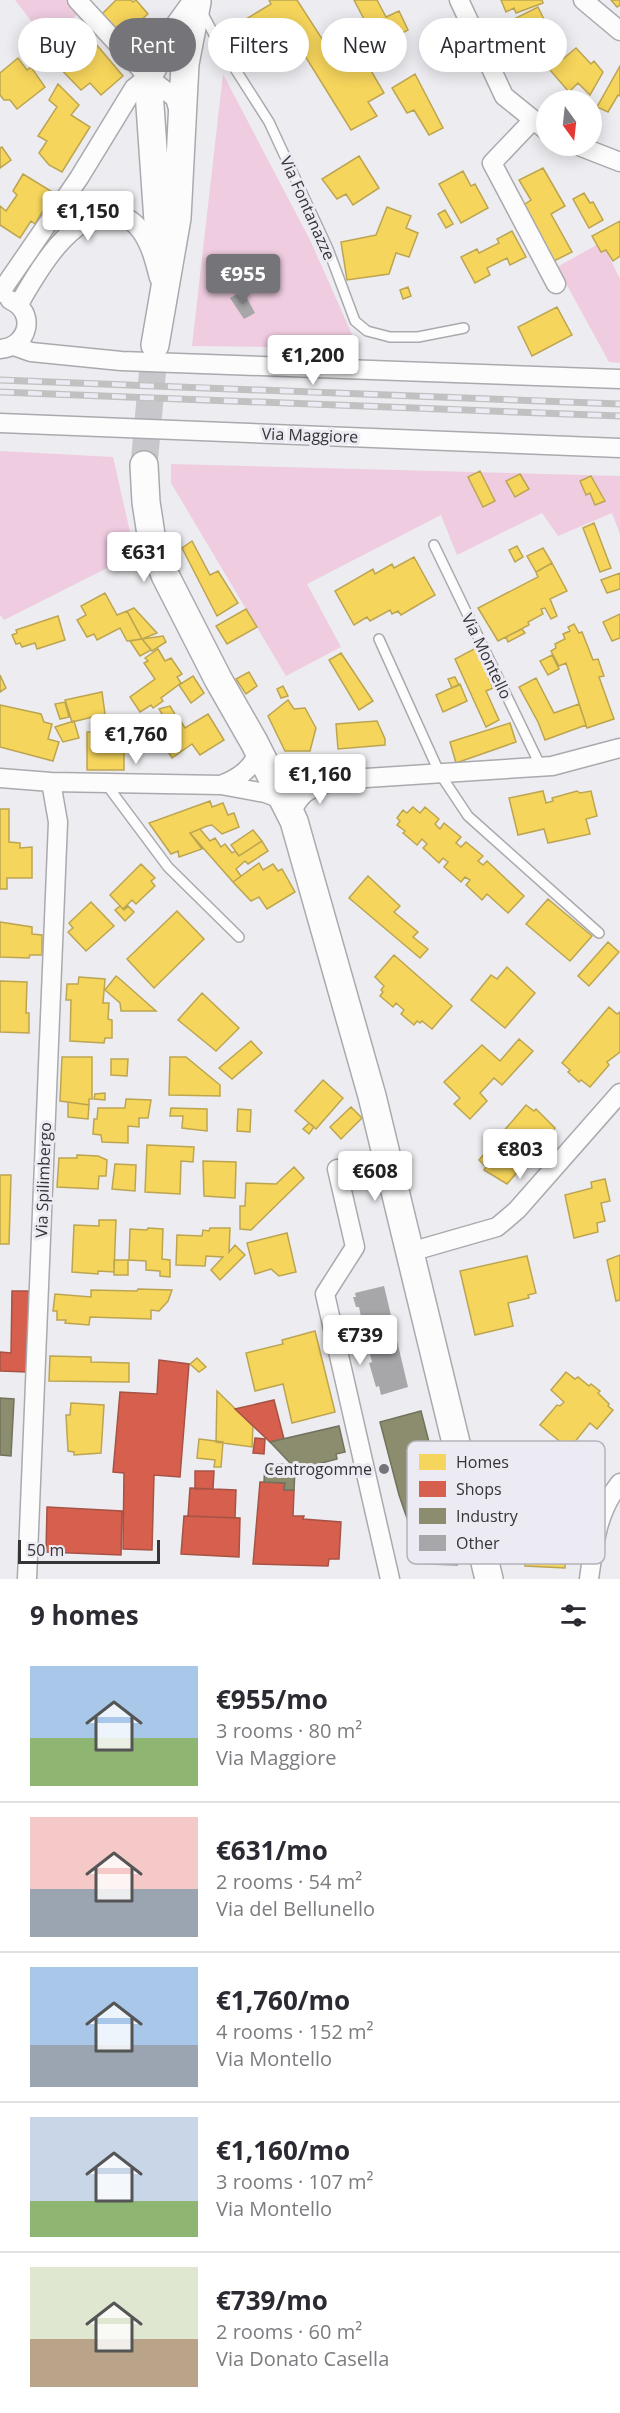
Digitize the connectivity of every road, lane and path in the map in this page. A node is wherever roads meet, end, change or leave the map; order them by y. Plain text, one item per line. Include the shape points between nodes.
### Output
1 (77, 0) edge
2 (459, 0) edge
3 (583, 0) edge
4 (198, 1) edge
5 (620, 31) edge
6 (148, 77) junction
7 (536, 123) edge
8 (183, 127) junction
9 (536, 127) edge
10 (602, 155) edge
11 (620, 162) edge
12 (556, 284) dead end
13 (161, 287) junction
14 (0, 293) edge
15 (0, 299) edge
16 (19, 304) junction
17 (464, 328) dead end
18 (155, 345) tunnel mouth
19 (7, 347) edge
20 (620, 380) edge
21 (0, 423) edge
22 (620, 448) edge
23 (144, 465) tunnel mouth
24 (434, 546) dead end
25 (379, 639) dead end
26 (620, 748) edge
27 (260, 752) junction
28 (541, 767) junction
29 (440, 774) junction
30 (0, 778) edge
31 (334, 780) junction
32 (51, 782) junction
33 (105, 782) junction
34 (221, 785) junction
35 (291, 814) junction
36 (599, 933) dead end
37 (239, 937) dead end
38 (620, 1093) edge
39 (337, 1169) dead end
40 (410, 1251) junction
41 (456, 1441) edge
42 (620, 1483) edge
43 (605, 1506) edge
44 (485, 1564) edge
45 (591, 1564) edge
46 (27, 1579) edge
47 (390, 1579) edge
48 (489, 1579) edge
49 (589, 1579) edge

1 - 6 street
2 - 7 street via 504,96
3 - 5 street
4 - 6 street via 159,53
4 - 8 street via 185,64
4 - 17 lane, Via Fontanazze via 218,42 269,122 328,249 355,321 367,331 390,337 418,337
6 - 8 street via 176,98
6 - 13 street
6 - 14 street via 134,88 79,178
8 - 13 street via 177,218
9 - 12 street via 492,163
10 - 11 street
13 - 16 street via 151,249 141,230 127,217 100,214 85,221 40,267
13 - 18 street
15 - 16 street
16 - 19 street via 27,326 21,341
19 - 20 street via 121,361
21 - 22 street, Via Maggiore
23 - 27 street via 152,541 165,575
24 - 28 lane, Via Montello
25 - 29 lane
26 - 28 street
27 - 31 street via 285,774
27 - 34 street via 239,777
27 - 35 street
28 - 29 street
29 - 31 street
29 - 36 lane via 468,816
30 - 32 street
31 - 35 street via 305,791
32 - 33 street
32 - 46 street, Via Spilimbergo via 58,822
33 - 34 street
33 - 37 lane via 168,867
34 - 35 street via 265,792 276,797
35 - 40 street via 372,1096
38 - 40 street via 517,1210 497,1227
39 - 47 street via 355,1247 325,1294
40 - 41 street
42 - 43 street
44 - 48 street
45 - 49 street

